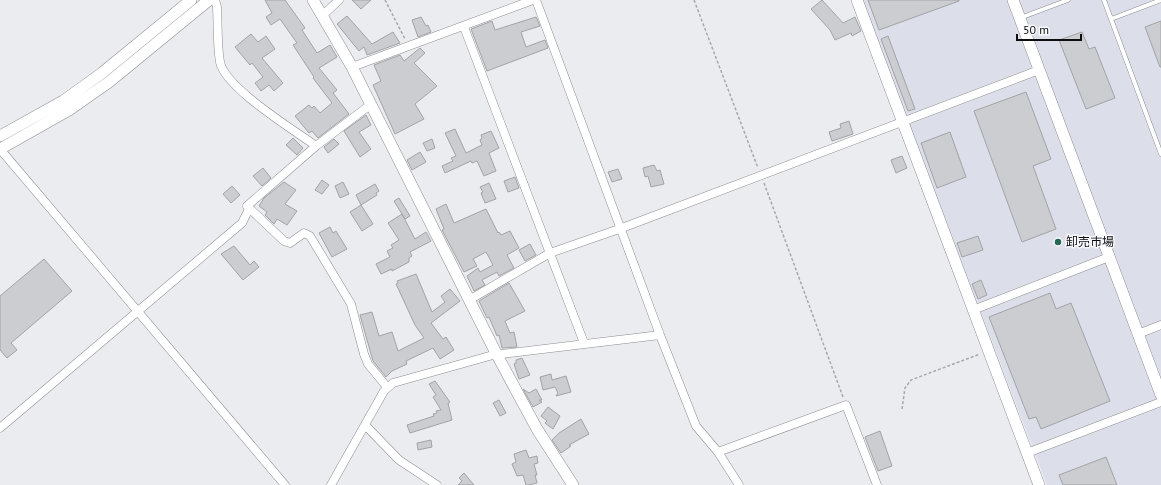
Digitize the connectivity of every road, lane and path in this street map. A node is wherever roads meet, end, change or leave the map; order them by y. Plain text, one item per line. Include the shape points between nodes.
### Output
1 (190, 0) edge
2 (208, 0) edge
3 (215, 0) edge
4 (313, 0) edge
5 (338, 0) edge
6 (385, 0) edge
7 (535, 0) edge
8 (694, 0) edge
9 (857, 0) edge
10 (1013, 0) edge
11 (1068, 0) edge
12 (1104, 0) edge
13 (1161, 0) edge
14 (322, 16) junction
15 (1020, 18) junction
16 (1111, 19) junction
17 (464, 27) junction
18 (409, 46) junction
19 (352, 67) junction
20 (1039, 70) junction
21 (370, 105) junction
22 (902, 121) junction
23 (0, 136) edge
24 (316, 146) junction
25 (0, 149) edge
26 (1161, 154) edge
27 (760, 174) junction
28 (249, 209) junction
29 (622, 228) junction
30 (550, 253) junction
31 (1109, 257) junction
32 (469, 300) junction
33 (973, 310) junction
34 (138, 311) junction
35 (1161, 325) edge
36 (1138, 334) junction
37 (660, 335) junction
38 (584, 343) junction
39 (989, 351) junction
40 (497, 355) junction
41 (387, 387) junction
42 (1161, 395) edge
43 (1161, 402) edge
44 (846, 405) junction
45 (902, 409) dead end
46 (364, 425) junction
47 (0, 428) edge
48 (718, 452) junction
49 (1027, 453) junction
50 (285, 485) edge
51 (331, 485) edge
52 (437, 485) edge
53 (573, 485) edge
54 (739, 485) edge
55 (877, 485) edge
56 (1039, 485) edge

1 - 23 street via 102,73 63,100
2 - 25 street via 109,82 69,110
3 - 24 street via 220,64 226,74 240,91
4 - 14 street
5 - 14 street
6 - 18 path
7 - 17 street
7 - 29 street
8 - 27 path
9 - 22 street
10 - 15 street
11 - 15 lane
12 - 16 lane
13 - 16 lane
14 - 19 street
15 - 20 street
16 - 26 lane
17 - 18 street
17 - 30 street
18 - 19 street
19 - 21 street
20 - 22 street
20 - 31 street
21 - 24 street
21 - 32 street
22 - 27 street
22 - 33 street
24 - 28 street via 247,206
25 - 34 street
27 - 29 street
27 - 44 path
28 - 34 street via 242,223
28 - 41 street via 290,244 304,233 310,236 351,304 368,364
29 - 30 street
29 - 37 street
30 - 32 street
30 - 38 street
31 - 33 street
31 - 36 street
32 - 40 street
33 - 39 street
34 - 47 street
34 - 50 street
35 - 36 street
36 - 42 street
37 - 38 street
37 - 48 street via 696,426
38 - 40 street
39 - 45 path via 911,380 905,388
39 - 49 street
40 - 41 street via 407,378
40 - 53 street via 537,428
41 - 46 street
43 - 49 street
44 - 48 street
44 - 55 street
46 - 51 street
46 - 52 street via 400,460
48 - 54 street
49 - 56 street

